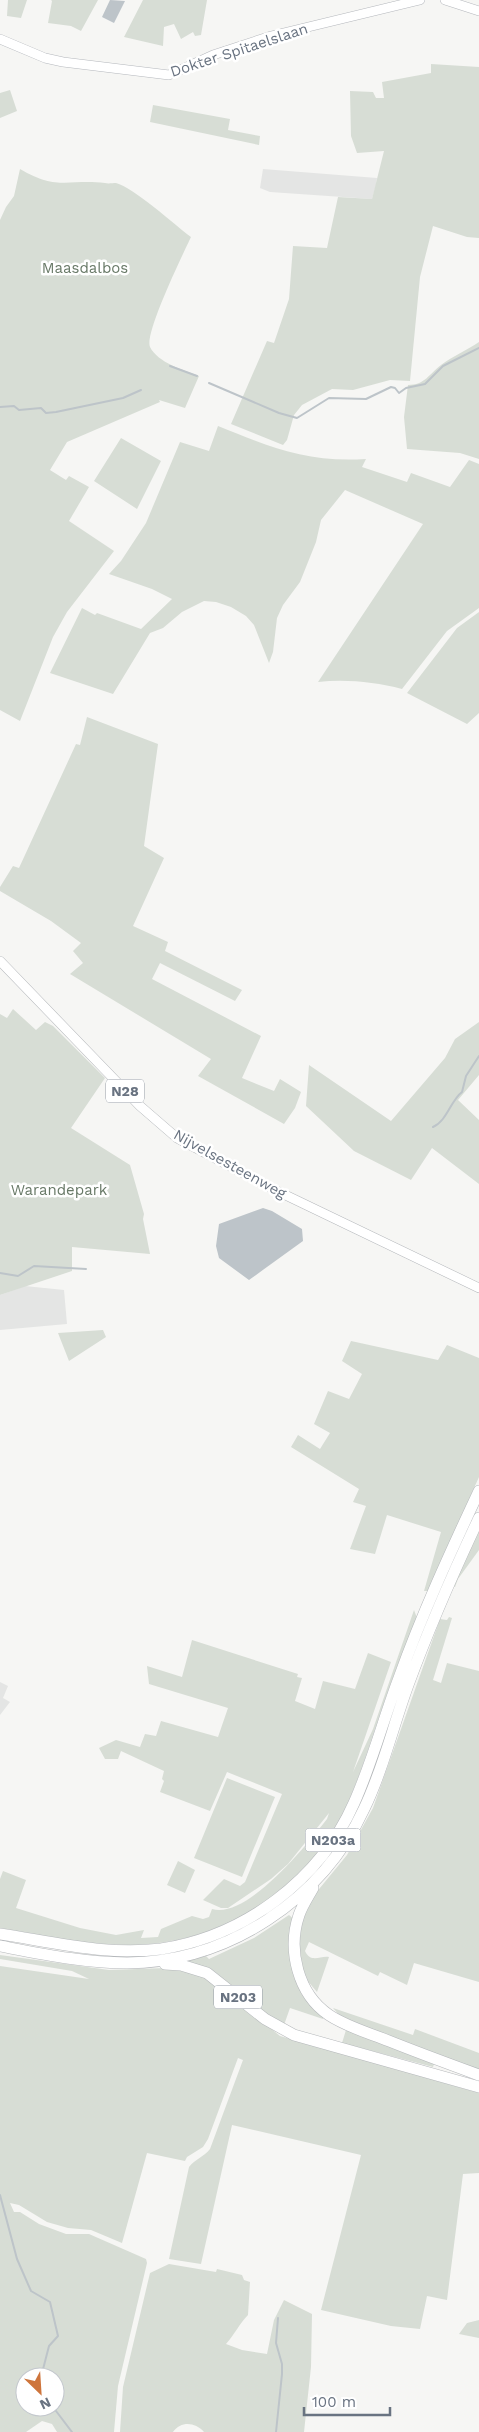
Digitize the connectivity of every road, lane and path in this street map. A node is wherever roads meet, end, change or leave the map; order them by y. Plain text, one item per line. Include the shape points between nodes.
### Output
1 (420, 0) edge
2 (445, 0) edge
3 (479, 11) edge
4 (0, 39) edge
5 (0, 961) edge
6 (479, 1288) edge
7 (479, 1491) edge
8 (479, 1518) edge
9 (317, 1880) junction
10 (0, 1934) edge
11 (0, 1946) edge
12 (149, 1962) junction
13 (479, 2075) edge
14 (479, 2087) edge

1 - 4 main road, Dokter Spitaelslaan via 271,36 213,55 169,75 63,62
2 - 3 main road
5 - 6 main road, Nijvelsesteenweg / N28 via 140,1106 178,1138 266,1186
7 - 10 highway, N203a via 426,1607 354,1803 325,1852 294,1886 260,1911 221,1932 160,1949 107,1950
8 - 9 highway, N203a via 436,1610 365,1809 344,1846
9 - 12 highway, N203a via 278,1914 238,1937 200,1952
9 - 13 highway via 300,1913 294,1936 298,1971 314,2000 330,2016 353,2027
11 - 12 highway, N203a via 100,1962
12 - 14 highway, N203 via 181,1965 207,1974 265,2019 294,2034

